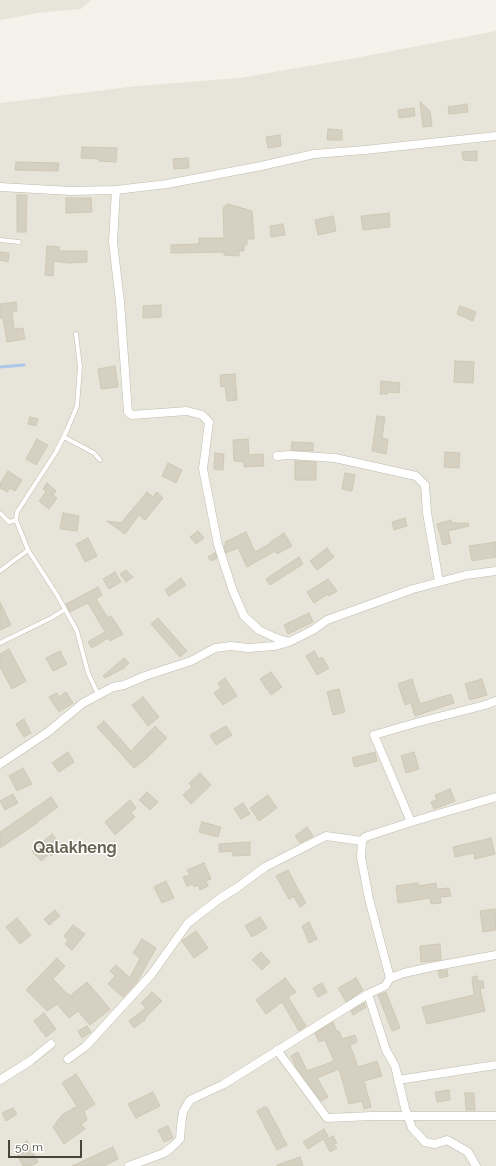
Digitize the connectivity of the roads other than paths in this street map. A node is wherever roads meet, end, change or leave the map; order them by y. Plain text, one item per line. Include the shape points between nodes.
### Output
1 (496, 136) edge
2 (0, 187) edge
3 (116, 190) junction
4 (0, 240) edge
5 (19, 242) dead end
6 (76, 334) dead end
7 (64, 437) junction
8 (277, 456) dead end
9 (100, 460) dead end
10 (0, 513) edge
11 (16, 520) junction
12 (28, 550) junction
13 (0, 571) edge
14 (496, 571) edge
15 (439, 582) junction
16 (64, 610) junction
17 (289, 642) junction
18 (0, 643) edge
19 (98, 694) junction
20 (496, 700) edge
21 (0, 764) edge
22 (496, 797) edge
23 (411, 822) junction
24 (362, 841) junction
25 (496, 956) edge
26 (390, 978) junction
27 (368, 994) junction
28 (51, 1044) dead end
29 (277, 1050) junction
30 (68, 1059) dead end
31 (496, 1065) edge
32 (0, 1080) edge
33 (398, 1080) junction
34 (408, 1116) junction
35 (496, 1116) edge
36 (129, 1166) edge
37 (476, 1166) edge

1 - 3 street via 314,154 167,184
2 - 3 street via 71,191
3 - 17 street via 113,242 128,412 132,415 187,410 202,415 209,422 203,469 218,545 233,591 244,616 259,630
4 - 5 lane
6 - 7 lane via 80,367 77,406
7 - 9 lane via 94,453
7 - 11 lane via 17,512
8 - 15 street via 335,458 416,476 426,485 427,512
10 - 11 lane via 9,522
11 - 12 lane
12 - 13 lane
12 - 16 lane
14 - 15 street
15 - 17 street via 327,620
16 - 18 lane
16 - 19 lane via 77,631 88,673
17 - 19 street via 260,648 215,648 191,661
19 - 21 street
20 - 23 street via 374,735
22 - 23 street
23 - 24 street via 365,837
24 - 26 street via 361,857 369,899
24 - 30 street via 326,836 265,867 219,899 188,923 151,975 86,1046
25 - 26 street via 431,967
26 - 27 street via 385,986
27 - 29 street
27 - 33 street
28 - 32 street
29 - 34 street via 327,1118
29 - 36 street via 224,1084 190,1100 183,1112 180,1139 164,1153
31 - 33 street
33 - 34 street
34 - 35 street
34 - 37 street via 412,1128 425,1142 435,1144 447,1140 468,1152

